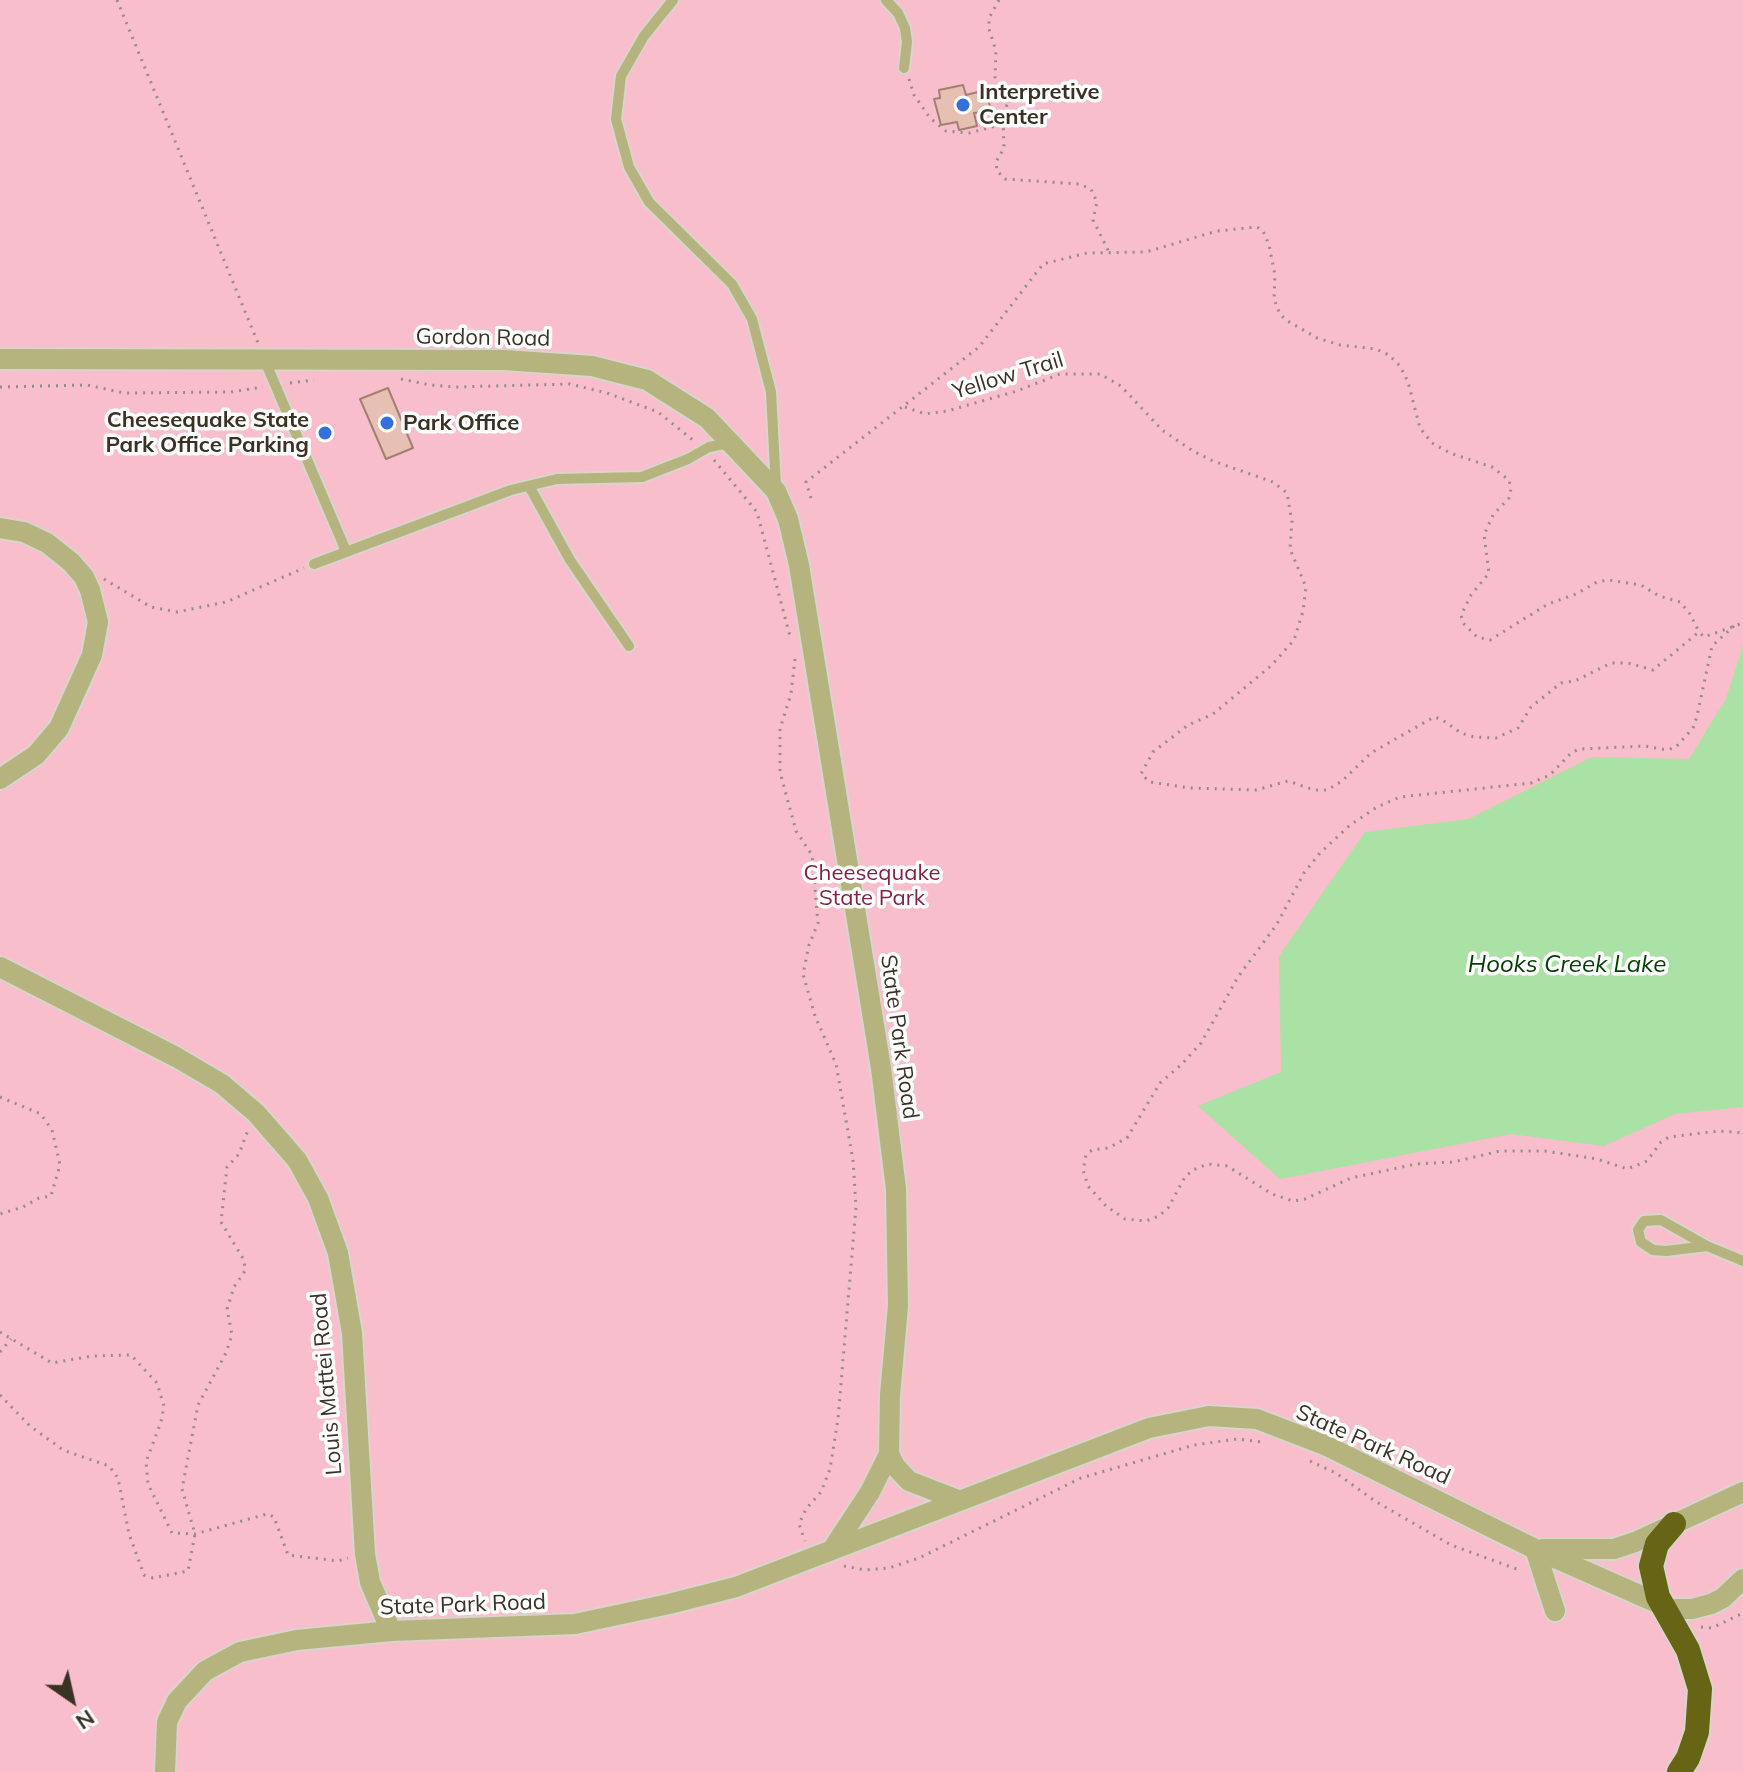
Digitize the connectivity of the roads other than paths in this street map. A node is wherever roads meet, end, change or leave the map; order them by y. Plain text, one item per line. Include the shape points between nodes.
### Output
1 (673, 0) edge
2 (886, 0) edge
3 (904, 68) road end
4 (0, 359) edge
5 (265, 361) junction
6 (732, 442) junction
7 (529, 486) junction
8 (776, 491) junction
9 (0, 528) edge
10 (346, 551) junction
11 (314, 564) road end
12 (810, 631) joint
13 (629, 646) dead end
14 (0, 779) edge
15 (0, 967) edge
16 (1707, 1246) junction
17 (1743, 1261) edge
18 (889, 1454) junction
19 (1743, 1492) edge
20 (958, 1500) junction
21 (1674, 1524) junction
22 (1535, 1549) junction
23 (836, 1557) junction
24 (1743, 1579) edge
25 (1663, 1606) junction
26 (1555, 1611) dead end
27 (391, 1631) junction
28 (165, 1772) edge
29 (1679, 1772) edge

1 - 8 lane via 621,76 616,119 629,167 649,202 732,284 752,319 771,392
2 - 3 lane via 905,28
4 - 5 street, Gordon Road
5 - 6 street, Gordon Road via 504,360 592,366 647,380 707,418
5 - 10 lane
6 - 7 lane via 642,477 557,479
6 - 8 street, Gordon Road
7 - 10 lane
7 - 13 lane via 570,560
8 - 12 street, Gordon Road via 788,519
9 - 14 street via 47,543 71,562 84,577 98,622 92,655 59,728 36,755
10 - 11 lane
12 - 18 street, State Park Road via 896,1189 898,1306
15 - 27 street, Louis Mattei Road via 222,1084 297,1160 338,1253 352,1333 365,1554 370,1582
16 - 16 lane via 1661,1220 1644,1221 1638,1230 1641,1242 1653,1250
16 - 17 lane
18 - 20 street via 909,1481
18 - 23 street, State Park Road
19 - 21 street, State Park Road
20 - 22 street, State Park Road via 1149,1428 1209,1416 1257,1419 1327,1446
20 - 23 street, State Park Road
21 - 22 street, State Park Road via 1614,1549
21 - 25 highway via 1653,1555 1654,1585
22 - 25 street, State Park Road
22 - 26 street
23 - 27 street, State Park Road via 736,1587 575,1624
24 - 25 street, State Park Road via 1723,1598 1701,1608
25 - 29 highway via 1688,1650 1700,1689 1697,1732
27 - 28 street, State Park Road via 297,1640 240,1652 214,1665 177,1701 167,1722

